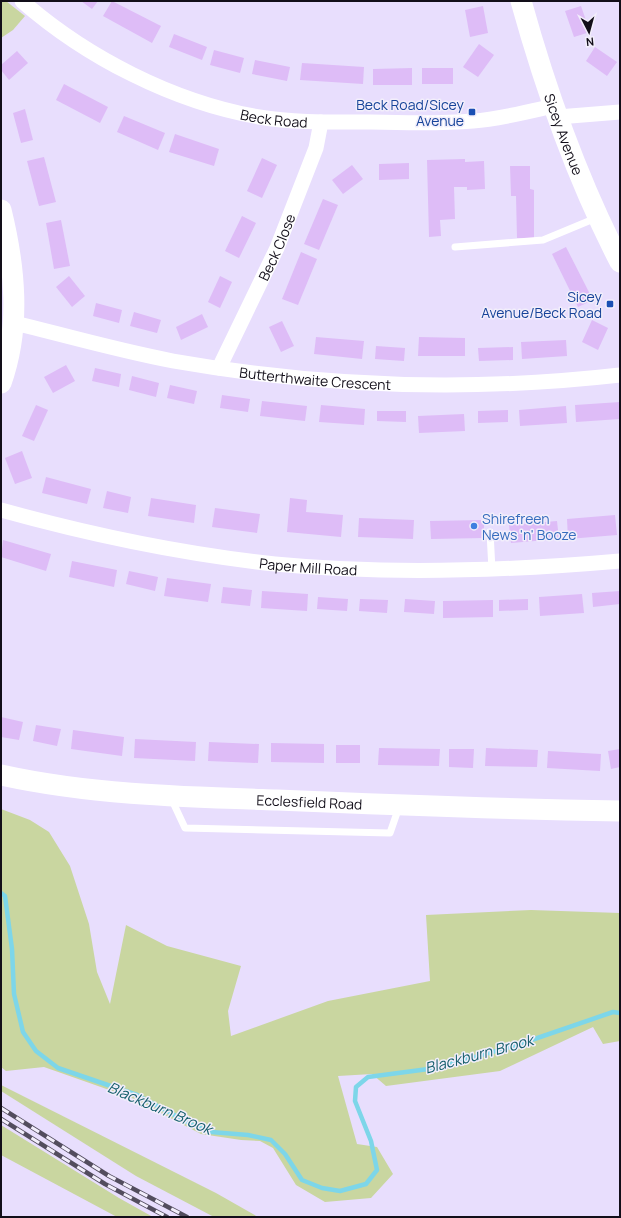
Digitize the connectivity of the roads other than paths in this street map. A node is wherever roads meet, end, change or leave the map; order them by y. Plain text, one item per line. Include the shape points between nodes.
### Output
1 (22, 1) edge
2 (521, 1) edge
3 (556, 112) junction
4 (620, 112) edge
5 (321, 122) junction
6 (1, 210) edge
7 (597, 217) junction
8 (455, 247) dead end
9 (620, 262) edge
10 (15, 323) junction
11 (219, 368) junction
12 (620, 375) edge
13 (1, 383) edge
14 (1, 510) edge
15 (490, 532) dead end
16 (620, 561) edge
17 (492, 570) junction
18 (1, 775) edge
19 (169, 796) junction
20 (400, 804) junction
21 (620, 811) edge

1 - 5 street, Beck Road via 81,47 125,72 175,92 258,117
2 - 3 main road, Sicey Avenue
3 - 4 street, Beck Road
3 - 5 street, Beck Road via 472,121
3 - 7 main road, Sicey Avenue
5 - 11 street, Beck Close via 316,148 277,248
6 - 10 main road via 12,272
7 - 8 lane via 543,240
7 - 9 main road, Sicey Avenue
10 - 11 street, Butterthwaite Crescent via 172,360
10 - 13 main road
11 - 12 street, Butterthwaite Crescent via 313,380 416,386 544,383
14 - 17 street, Paper Mill Road via 66,528 189,552 275,564 329,568
15 - 17 lane
16 - 17 street, Paper Mill Road
18 - 19 main road, Ecclesfield Road via 64,786
19 - 20 main road, Ecclesfield Road
19 - 20 lane via 185,828 390,833
20 - 21 main road, Ecclesfield Road

